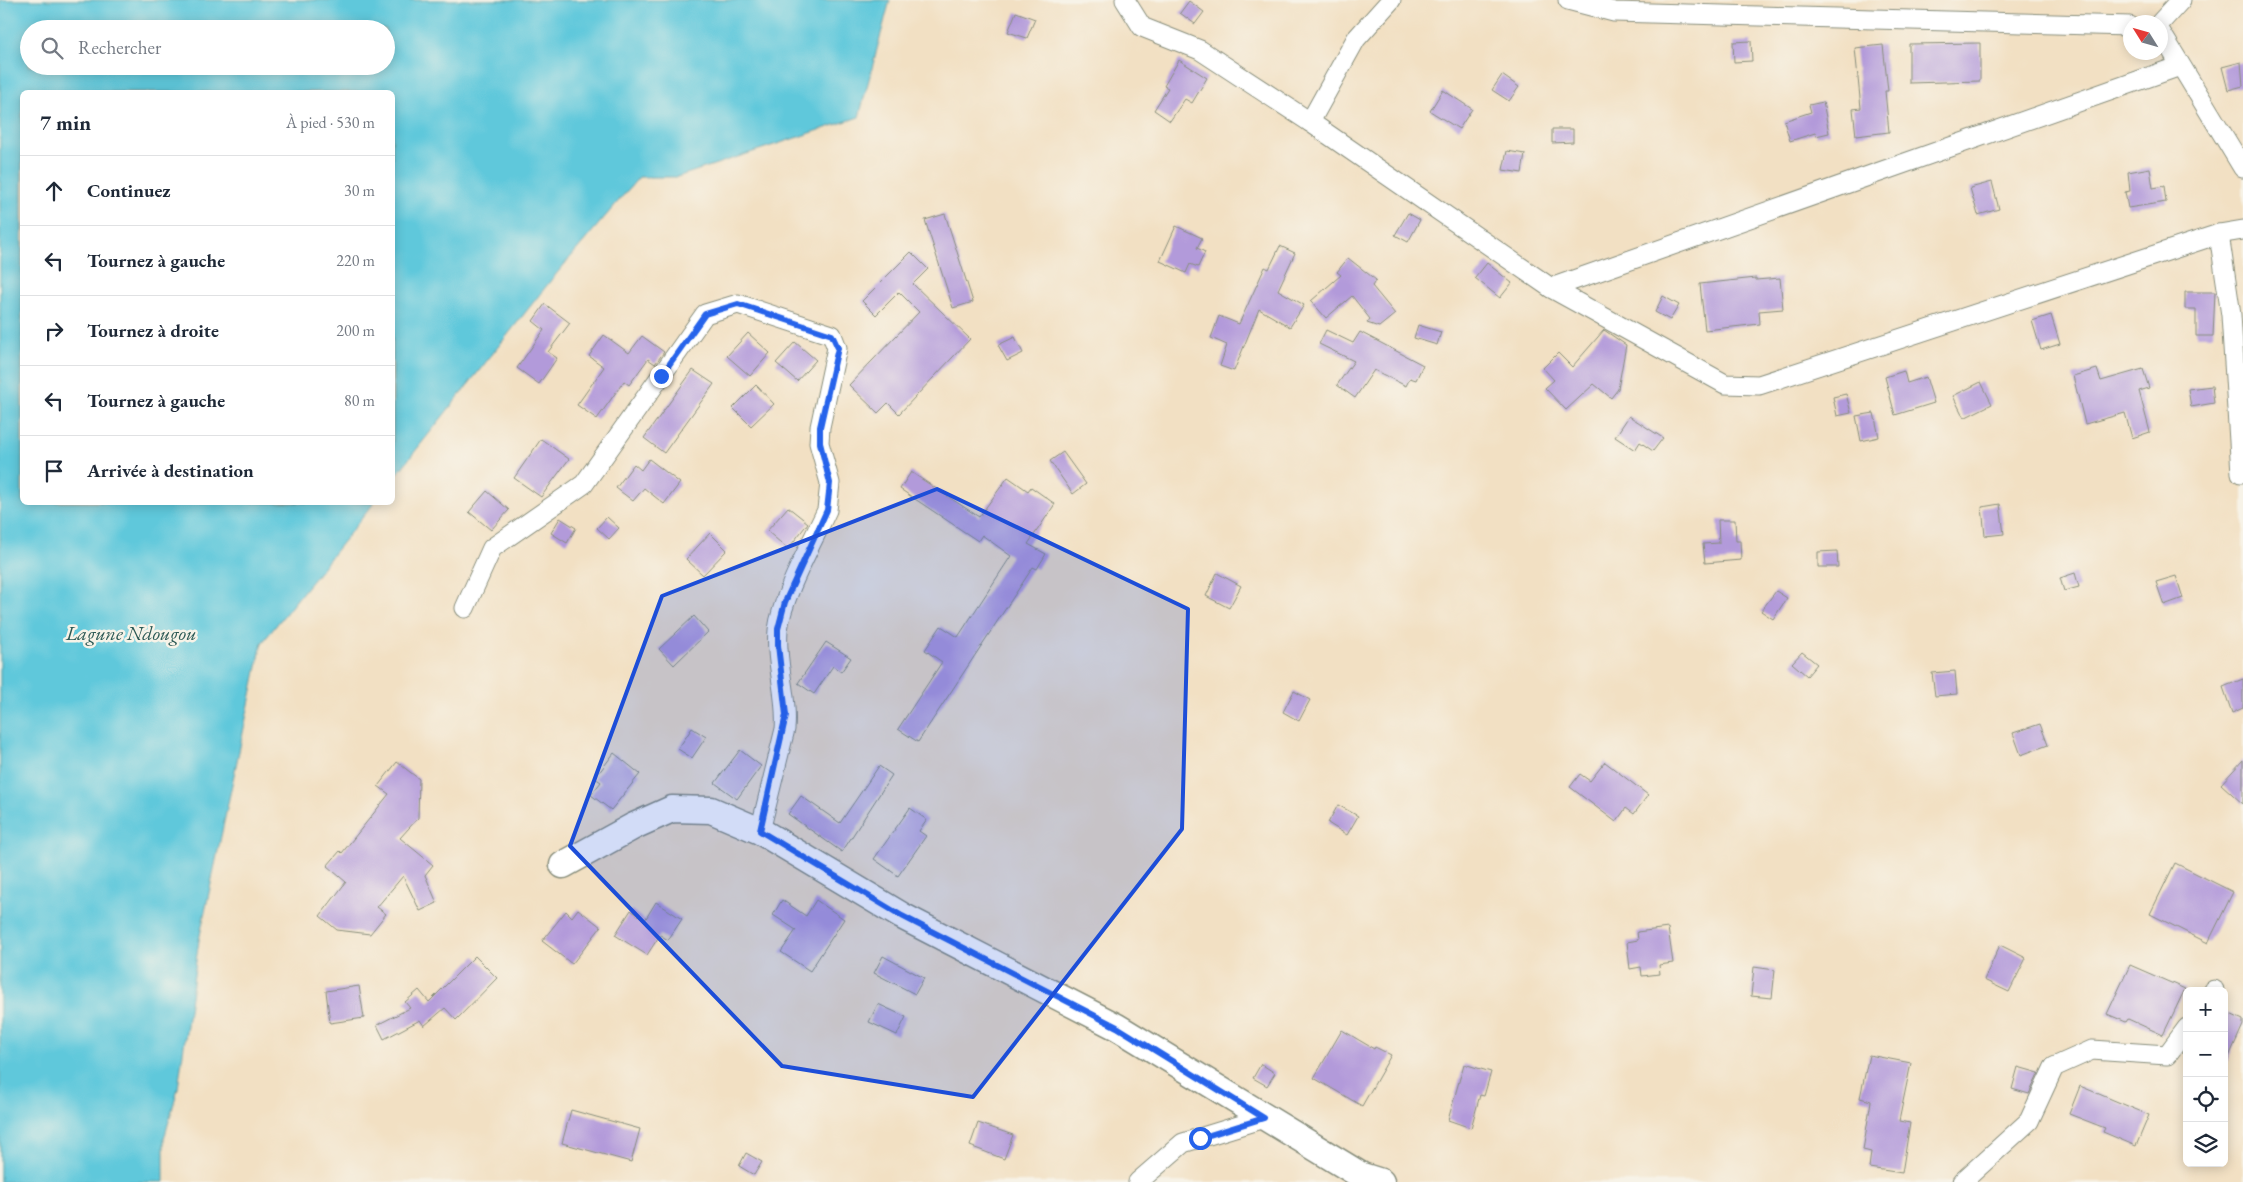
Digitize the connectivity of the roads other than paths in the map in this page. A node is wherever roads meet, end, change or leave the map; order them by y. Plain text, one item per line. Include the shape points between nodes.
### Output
1 (1125, 0) edge
2 (1391, 0) edge
3 (1568, 0) edge
4 (2181, 0) edge
5 (2167, 15) edge
6 (2123, 26) edge
7 (2168, 45) edge
8 (2180, 66) junction
9 (1310, 122) junction
10 (2243, 168) edge
11 (2243, 230) edge
12 (2218, 234) junction
13 (1551, 288) junction
14 (2243, 472) edge
15 (465, 608) dead end
16 (760, 831) junction
17 (563, 865) dead end
18 (2184, 1032) edge
19 (1264, 1118) junction
20 (1138, 1182) edge
21 (1380, 1182) edge
22 (1962, 1182) edge

1 - 9 street via 1142,27 1200,50
2 - 9 street via 1356,39
3 - 6 street via 1614,12
4 - 5 street
7 - 8 street
8 - 10 street
8 - 13 street
9 - 13 street
11 - 12 street
12 - 13 street via 1759,385 1725,384
12 - 14 street via 2231,315
15 - 16 street via 492,548 584,484 705,314 738,304 832,335 838,348 820,427 820,443 830,483 827,510 785,602 778,629 786,715
16 - 17 street via 711,810 672,809
16 - 19 street via 902,916 1117,1027
18 - 22 street via 2167,1055 2092,1050 2054,1067 2029,1121
19 - 20 street via 1183,1142
19 - 21 street via 1362,1176

